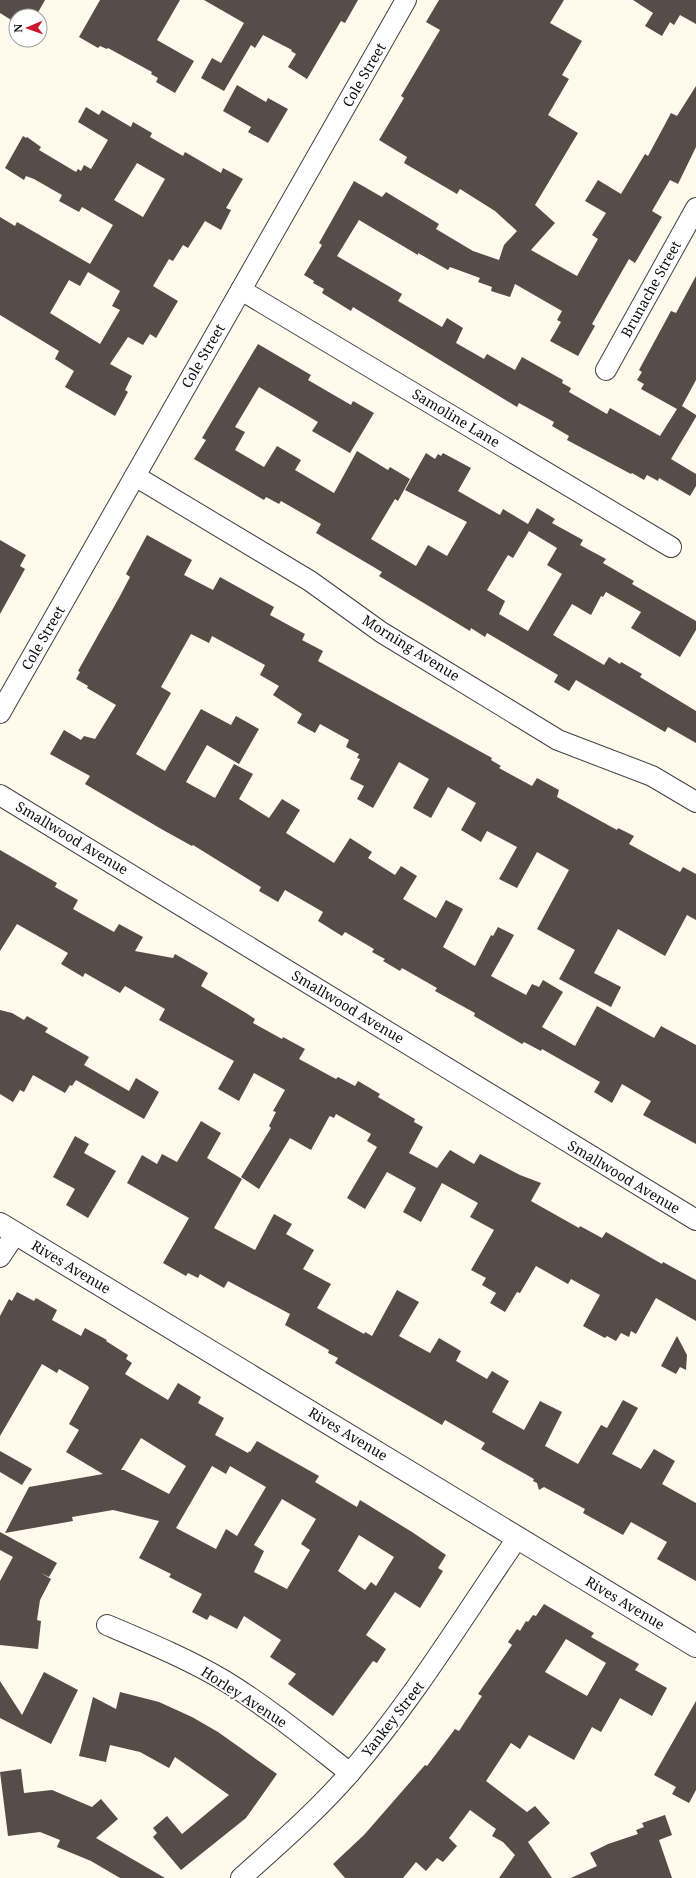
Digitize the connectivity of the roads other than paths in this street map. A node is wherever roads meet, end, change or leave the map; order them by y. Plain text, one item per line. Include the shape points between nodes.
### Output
1 (406, 0) edge
2 (696, 208) edge
3 (241, 290) junction
4 (606, 370) dead end
5 (135, 476) junction
6 (671, 547) dead end
7 (3, 702) edge
8 (0, 794) edge
9 (696, 802) edge
10 (696, 1220) edge
11 (8, 1229) edge
12 (0, 1257) edge
13 (518, 1537) junction
14 (107, 1625) dead end
15 (696, 1646) edge
16 (350, 1773) junction
17 (241, 1878) edge

1 - 3 street, Cole Street
2 - 4 street, Brunache Street
3 - 5 street, Cole Street
3 - 6 street, Samoline Lane
5 - 7 street, Cole Street
5 - 9 street, Morning Avenue via 310,581 381,632 558,740 656,778
8 - 10 street, Smallwood Avenue
11 - 12 street
11 - 13 street, Rives Avenue
13 - 15 street, Rives Avenue
13 - 16 street, Yankey Street via 429,1672
14 - 16 street, Horley Avenue via 164,1650 224,1681 281,1720
16 - 17 street, Yankey Street via 309,1817

